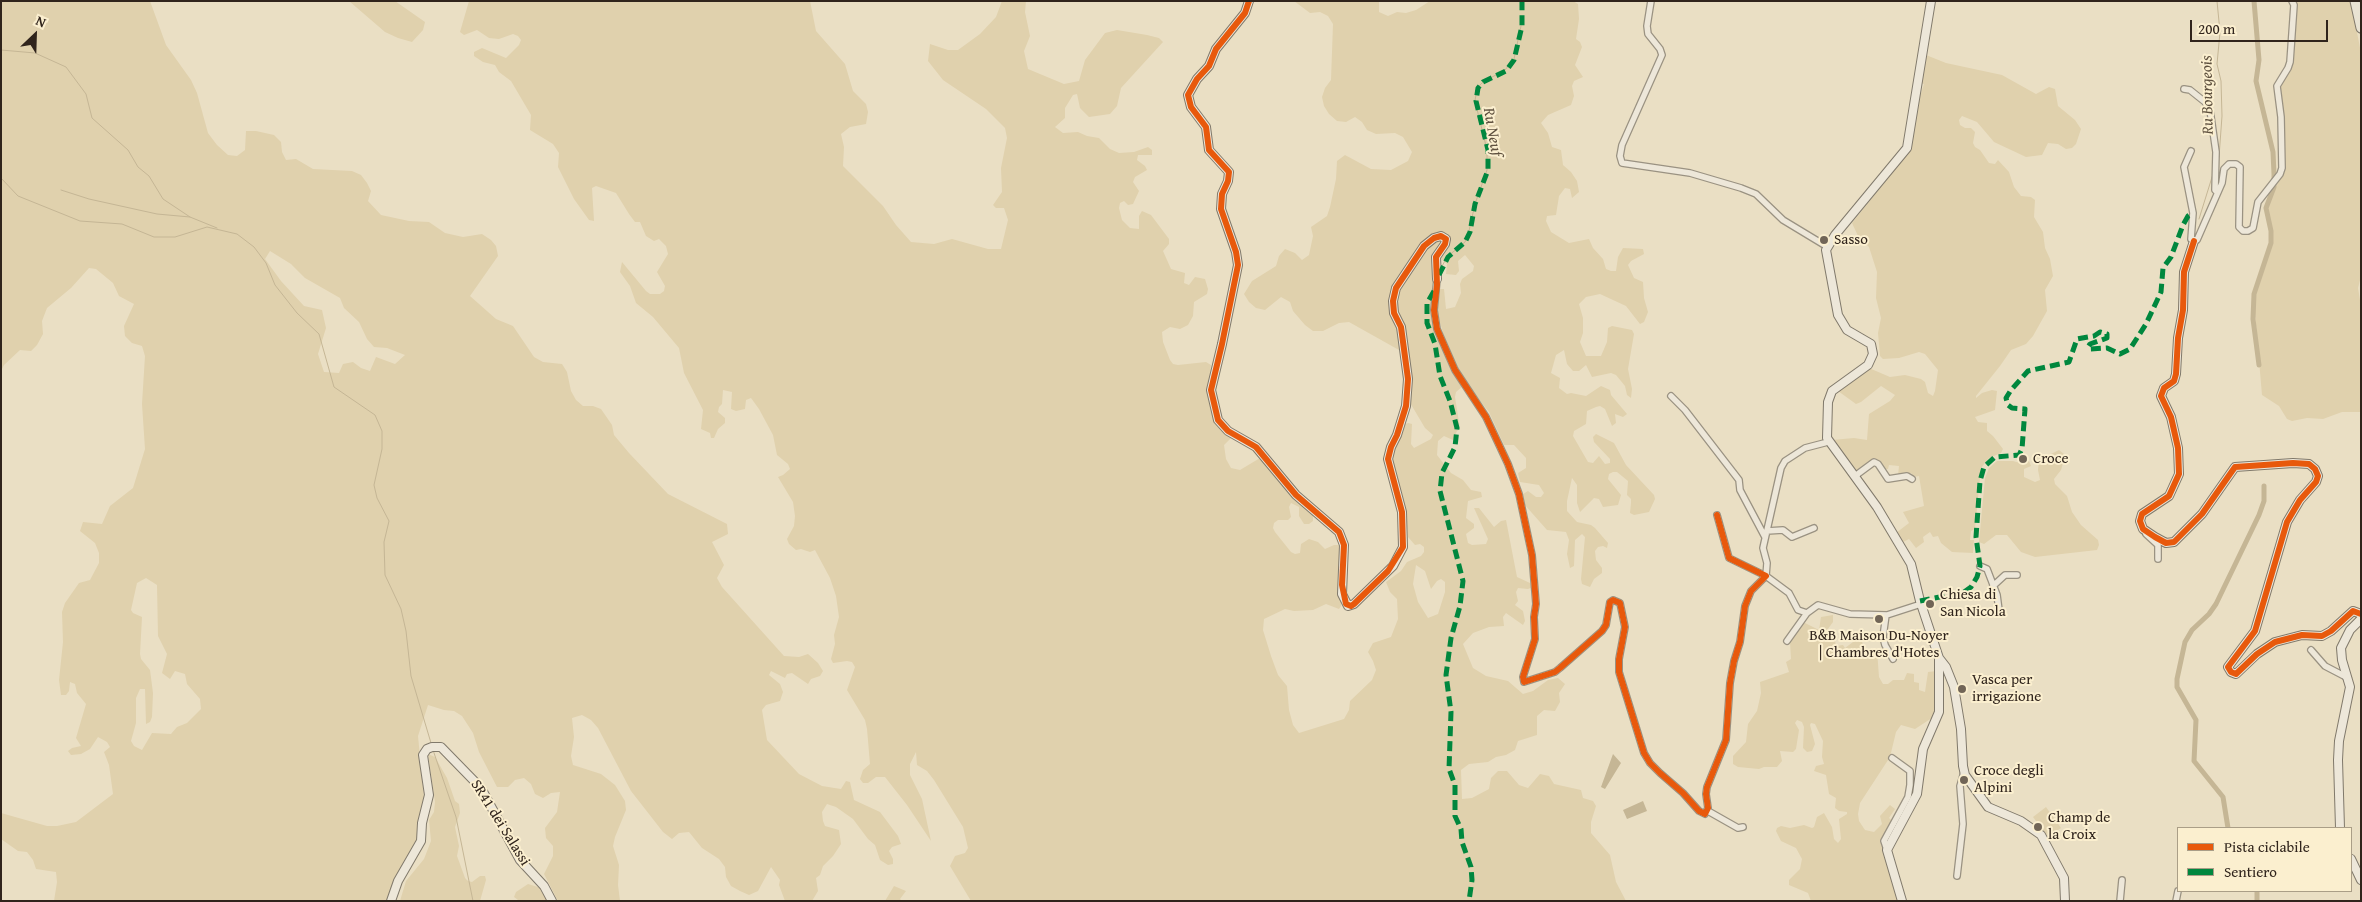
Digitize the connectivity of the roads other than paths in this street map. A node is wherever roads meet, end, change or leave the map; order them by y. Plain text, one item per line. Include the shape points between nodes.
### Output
1 (1249, 1) edge
2 (1651, 1) edge
3 (1931, 1) edge
4 (2292, 1) edge
5 (2355, 1) edge
6 (2361, 28) edge
7 (2184, 89) dead end
8 (2191, 151) dead end
9 (2217, 192) junction
10 (2194, 241) junction
11 (1826, 246) junction
12 (1437, 279) joint
13 (1671, 396) dead end
14 (1827, 438) junction
15 (1856, 476) junction
16 (1912, 478) dead end
17 (1718, 516) dead end
18 (1814, 528) dead end
19 (1767, 530) junction
20 (2145, 530) junction
21 (1765, 537) junction
22 (2158, 559) dead end
23 (1980, 566) dead end
24 (2017, 575) dead end
25 (1766, 576) junction
26 (1993, 586) junction
27 (1921, 604) junction
28 (1999, 610) dead end
29 (1807, 613) junction
30 (2361, 614) edge
31 (1886, 615) junction
32 (2361, 619) edge
33 (1787, 641) dead end
34 (2311, 650) dead end
35 (1939, 658) junction
36 (1894, 659) dead end
37 (2348, 678) junction
38 (1892, 758) dead end
39 (1964, 772) junction
40 (1708, 811) junction
41 (1743, 827) dead end
42 (2340, 827) edge
43 (1887, 850) junction
44 (2352, 860) edge
45 (1958, 876) dead end
46 (2122, 880) dead end
47 (2361, 880) edge
48 (391, 901) edge
49 (552, 901) edge
50 (1902, 901) edge
51 (2064, 901) edge
52 (2120, 901) edge

1 - 12 street via 1245,13 1216,49 1188,95 1195,114 1206,127 1209,150 1229,172 1221,209 1238,264 1211,390 1218,420 1228,431 1256,447 1296,495 1338,532 1344,545 1342,594 1348,606 1393,566 1403,547 1402,512 1388,459 1406,406 1408,379 1401,327 1394,313 1393,301 1396,288 1424,246 1441,236 1446,239 1436,257
2 - 11 street via 1648,34 1662,55 1622,144 1622,163 1690,173 1756,194 1783,220
3 - 11 street via 1907,148
4 - 9 street via 2294,12 2288,68 2277,86 2282,164 2258,202 2253,228 2248,232 2239,227 2240,167 2229,164
5 - 6 main road
7 - 9 street via 2205,102 2210,110 2217,155
8 - 10 street via 2184,167 2192,202 2190,236
9 - 10 street
10 - 20 street via 2184,272 2176,374 2174,381 2164,388 2162,396 2178,448 2178,474 2169,496 2142,514 2140,521
11 - 14 street via 1838,315 1844,326 1867,340 1873,349 1868,365 1832,391 1828,402
12 - 40 street via 1434,310 1437,330 1455,370 1486,417 1519,494 1532,555 1536,598 1535,639 1524,682 1560,668 1602,631 1610,602 1620,603 1625,627 1619,672 1644,753 1650,763 1699,811 1705,814
13 - 21 street via 1739,480 1740,490
14 - 15 street
14 - 19 street via 1805,448 1782,465
15 - 16 street via 1874,462 1888,479
15 - 27 street via 1911,564
17 - 25 street via 1729,558
18 - 19 street via 1792,537 1783,530
19 - 21 street
20 - 22 street via 2158,545
20 - 30 street via 2166,543 2174,542 2202,514 2236,467 2309,464 2318,476 2316,482 2287,522 2255,631 2228,667 2236,674 2275,642 2302,635 2322,636 2350,613 2356,611
21 - 25 street
23 - 26 street via 1987,569
24 - 26 street via 2005,575
25 - 29 street via 1789,593 1798,610
25 - 40 street via 1751,591 1745,606 1742,636 1730,683 1726,740 1707,787
26 - 28 street
27 - 31 street
27 - 35 street
29 - 31 street via 1818,605 1850,614
29 - 33 street
31 - 36 street via 1883,637
32 - 37 street via 2350,630 2341,648
34 - 37 street via 2325,666
35 - 39 street via 1949,673 1957,702
35 - 43 street via 1939,712 1923,750 1917,794
37 - 42 street via 2350,698 2340,734 2338,760
38 - 43 street via 1910,771 1910,785 1908,797 1884,842
39 - 45 street via 1960,786 1963,824
39 - 51 street via 1988,807 2022,821 2042,835 2064,878
40 - 41 street via 1738,828
43 - 50 street
44 - 47 street
46 - 52 street
48 - 49 street, SR41 dei Salassi via 398,881 421,841 429,795 423,754 432,746 441,747 480,788 520,860 544,886

